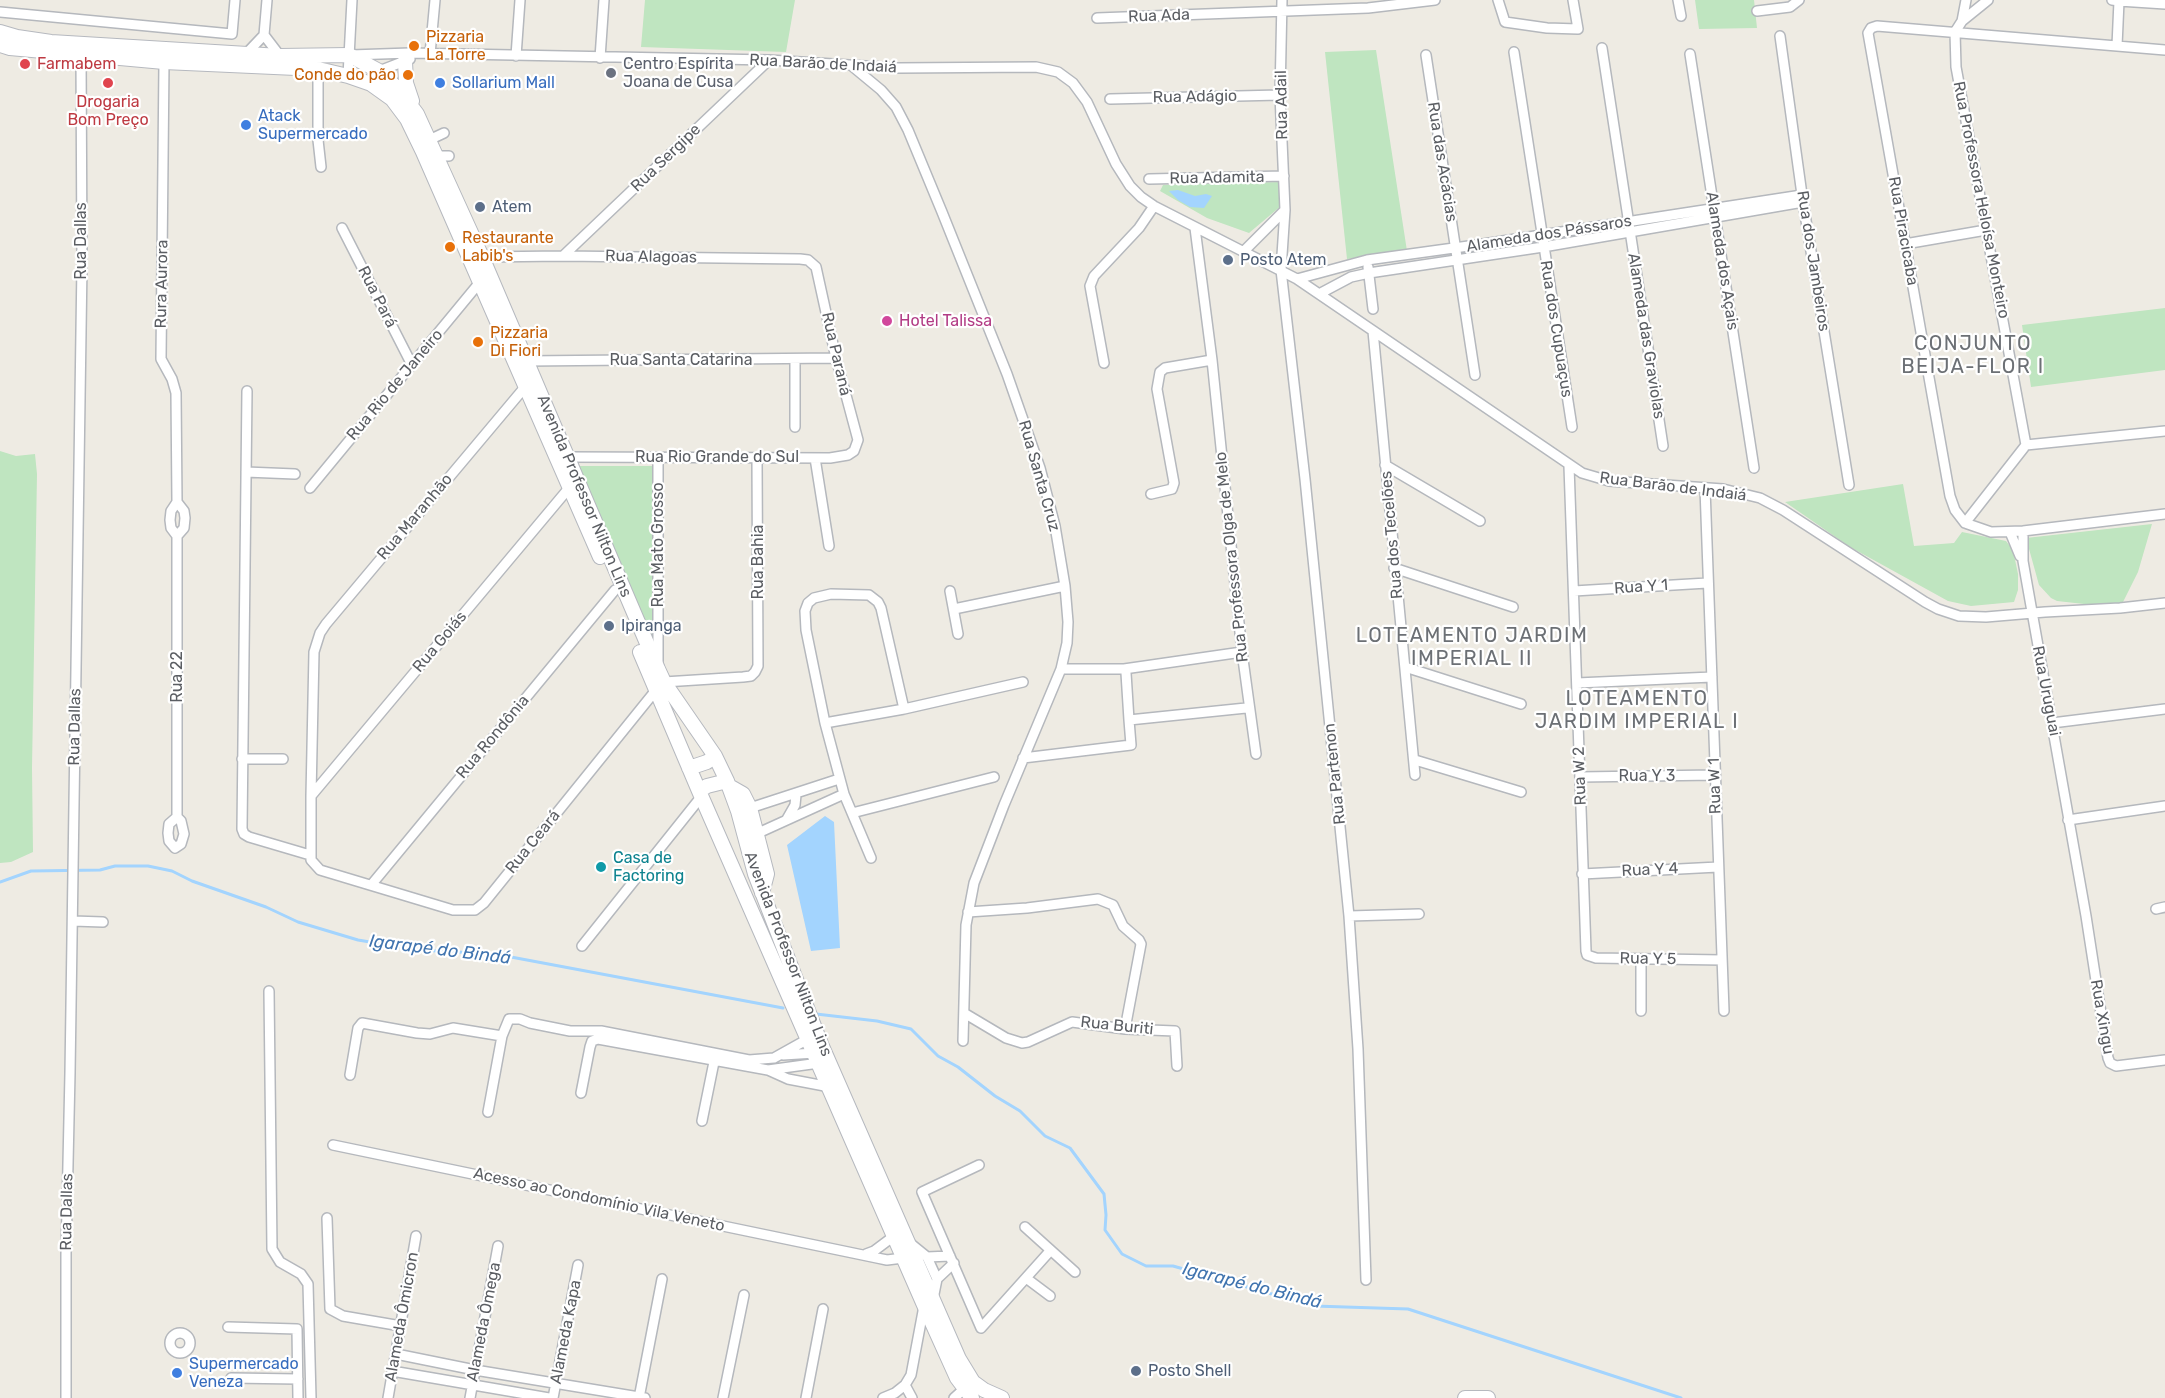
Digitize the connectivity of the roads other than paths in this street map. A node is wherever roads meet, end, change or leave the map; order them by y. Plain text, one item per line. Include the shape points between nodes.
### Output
1 (235, 0) edge
2 (267, 0) edge
3 (352, 0) edge
4 (435, 0) edge
5 (520, 0) edge
6 (604, 0) edge
7 (1282, 0) edge
8 (1435, 0) edge
9 (1497, 0) edge
10 (1573, 0) edge
11 (1678, 0) edge
12 (1799, 0) edge
13 (1966, 0) edge
14 (1988, 0) edge
15 (2116, 0) edge
16 (2165, 4) edge
17 (1757, 11) dead end
18 (0, 12) edge
19 (1282, 12) junction
20 (1681, 16) dead end
21 (1097, 18) dead end
22 (1962, 21) junction
23 (0, 32) edge
24 (1955, 32) junction
25 (264, 35) junction
26 (1780, 36) dead end
27 (0, 45) edge
28 (2117, 46) junction
29 (1602, 48) dead end
30 (2165, 50) edge
31 (1514, 52) dead end
32 (246, 54) junction
33 (425, 54) junction
34 (1690, 54) dead end
35 (81, 55) junction
36 (349, 55) junction
37 (1426, 55) dead end
38 (280, 56) junction
39 (516, 56) junction
40 (600, 58) junction
41 (769, 60) junction
42 (405, 61) junction
43 (164, 62) junction
44 (852, 66) junction
45 (318, 69) junction
46 (379, 71) junction
47 (348, 75) junction
48 (1280, 95) junction
49 (1110, 99) dead end
50 (417, 114) junction
51 (444, 132) dead end
52 (429, 140) junction
53 (321, 167) dead end
54 (1284, 176) junction
55 (1149, 179) dead end
56 (1803, 198) junction
57 (1154, 206) junction
58 (1713, 208) junction
59 (1285, 210) junction
60 (1715, 218) junction
61 (1628, 221) junction
62 (342, 228) dead end
63 (1195, 228) junction
64 (1986, 230) junction
65 (1630, 233) junction
66 (1542, 234) junction
67 (1905, 244) junction
68 (1543, 247) junction
69 (1455, 248) junction
70 (1244, 251) junction
71 (564, 256) junction
72 (482, 257) junction
73 (1367, 260) junction
74 (1457, 261) junction
75 (816, 267) joint
76 (1281, 270) junction
77 (1369, 273) junction
78 (1297, 279) junction
79 (480, 282) junction
80 (1319, 294) junction
81 (1373, 309) dead end
82 (1373, 331) junction
83 (836, 358) junction
84 (795, 359) junction
85 (1212, 360) junction
86 (526, 361) junction
87 (1104, 363) dead end
88 (412, 365) junction
89 (1475, 375) dead end
90 (525, 387) junction
91 (246, 391) dead end
92 (795, 427) dead end
93 (1572, 427) dead end
94 (2165, 431) edge
95 (858, 440) joint
96 (2026, 445) junction
97 (1663, 446) dead end
98 (567, 457) junction
99 (658, 457) junction
100 (758, 458) junction
101 (815, 458) junction
102 (1385, 465) junction
103 (1569, 466) junction
104 (1754, 468) dead end
105 (246, 472) junction
106 (295, 474) dead end
107 (1848, 484) dead end
108 (310, 488) dead end
109 (569, 488) junction
110 (1705, 488) junction
111 (1151, 494) dead end
112 (177, 502) junction
113 (2165, 514) edge
114 (1480, 521) dead end
115 (1965, 523) junction
116 (2023, 531) junction
117 (2010, 532) junction
118 (177, 536) junction
119 (829, 546) dead end
120 (2023, 561) junction
121 (1394, 568) junction
122 (1707, 583) junction
123 (1065, 586) junction
124 (615, 590) junction
125 (950, 591) dead end
126 (1574, 591) junction
127 (2165, 603) edge
128 (1513, 607) dead end
129 (954, 609) junction
130 (2031, 613) junction
131 (958, 634) dead end
132 (1242, 652) junction
133 (1406, 667) junction
134 (1061, 669) junction
135 (1126, 673) dead end
136 (1712, 677) junction
137 (659, 680) junction
138 (1023, 682) dead end
139 (1577, 683) junction
140 (1521, 704) dead end
141 (1246, 708) dead end
142 (904, 709) junction
143 (2165, 709) edge
144 (1129, 720) junction
145 (825, 723) junction
146 (2052, 723) junction
147 (1256, 754) dead end
148 (715, 756) junction
149 (1023, 758) junction
150 (242, 759) junction
151 (283, 759) dead end
152 (1415, 760) junction
153 (689, 768) junction
154 (1415, 775) dead end
155 (1715, 775) junction
156 (994, 777) dead end
157 (1580, 777) junction
158 (839, 779) junction
159 (728, 784) junction
160 (1521, 792) dead end
161 (700, 794) junction
162 (844, 794) junction
163 (796, 795) junction
164 (311, 796) junction
165 (2165, 806) edge
166 (750, 808) junction
167 (852, 813) junction
168 (177, 817) dead end
169 (788, 819) junction
170 (2068, 820) junction
171 (756, 834) junction
172 (310, 855) junction
173 (871, 858) dead end
174 (1718, 867) junction
175 (1582, 874) junction
176 (372, 884) junction
177 (762, 893) junction
178 (968, 912) junction
179 (1419, 914) dead end
180 (1349, 916) junction
181 (2086, 916) joint
182 (73, 921) junction
183 (103, 922) dead end
184 (1585, 943) joint
185 (582, 946) dead end
186 (1641, 959) junction
187 (1722, 960) junction
188 (269, 991) dead end
189 (799, 1003) junction
190 (1641, 1011) dead end
191 (1724, 1011) dead end
192 (964, 1013) junction
193 (806, 1021) junction
194 (1125, 1029) junction
195 (502, 1036) junction
196 (808, 1039) junction
197 (963, 1041) dead end
198 (781, 1056) junction
199 (817, 1058) junction
200 (2165, 1060) edge
201 (714, 1062) junction
202 (1177, 1066) dead end
203 (768, 1070) junction
204 (350, 1075) dead end
205 (830, 1087) junction
206 (581, 1093) dead end
207 (488, 1112) dead end
208 (702, 1121) dead end
209 (333, 1144) dead end
210 (979, 1165) dead end
211 (327, 1218) dead end
212 (1025, 1227) dead end
213 (416, 1236) dead end
214 (894, 1236) junction
215 (909, 1243) junction
216 (498, 1246) dead end
217 (1050, 1251) junction
218 (866, 1254) junction
219 (903, 1257) junction
220 (927, 1257) junction
221 (952, 1260) junction
222 (578, 1265) dead end
223 (1075, 1272) dead end
224 (1026, 1278) junction
225 (662, 1279) dead end
226 (937, 1279) junction
227 (1366, 1280) dead end
228 (744, 1295) dead end
229 (1050, 1296) dead end
230 (929, 1302) junction
231 (823, 1309) dead end
232 (401, 1326) junction
233 (228, 1327) dead end
234 (396, 1354) junction
235 (476, 1370) junction
236 (392, 1371) junction
237 (231, 1378) dead end
238 (298, 1379) junction
239 (556, 1383) junction
240 (472, 1385) junction
241 (905, 1385) junction
242 (963, 1395) edge
243 (66, 1398) edge
244 (298, 1398) edge
245 (311, 1398) edge
246 (388, 1398) edge
247 (470, 1398) edge
248 (551, 1398) edge
249 (641, 1398) edge
250 (723, 1398) edge
251 (806, 1398) edge
252 (883, 1398) edge
253 (912, 1398) edge
254 (1002, 1398) edge
255 (1465, 1398) edge
256 (1488, 1398) edge

1 - 18 street via 232,34
2 - 25 street
3 - 36 street
4 - 33 street
5 - 39 street
6 - 40 street
7 - 19 street, Rua Adail
8 - 19 street, Rua Ada
9 - 10 street via 1504,22 1578,29
11 - 20 street
12 - 17 street via 1790,7
13 - 22 street
14 - 22 street
15 - 16 street
15 - 28 street
19 - 21 street, Rua Ada
19 - 48 street, Rua Adail
22 - 24 street
23 - 32 main road, Avenida Professor Nilton Lins via 51,42
24 - 28 street, Rua Piracicaba
24 - 64 street, Rua Professora Heloísa Monteiro via 1956,67
24 - 67 street, Rua Piracicaba via 1876,26 1868,33
25 - 32 street
25 - 38 street
26 - 56 street, Rua dos Jambeiros
27 - 35 main road, Avenida Professor Nilton Lins
28 - 30 street, Rua Piracicaba
29 - 61 street, Alameda das Graviolas
31 - 66 street, Rua dos Cupuaçus
32 - 38 main road, Avenida Professor Nilton Lins
33 - 36 street, Rua Barão de Indaiá
33 - 39 street, Rua Barão de Indaiá
33 - 42 street, Rua Barão de Indaiá
34 - 58 street, Alameda dos Açais
35 - 43 main road, Avenida Professor Nilton Lins
35 - 182 street, Rua Dallas
36 - 38 main road, Avenida Professor Nilton Lins
36 - 46 main road, Avenida Professor Nilton Lins
36 - 47 street
37 - 69 street, Rua das Acácias
39 - 40 street, Rua Barão de Indaiá
40 - 41 street, Rua Barão de Indaiá
41 - 44 street, Rua Barão de Indaiá
41 - 71 street, Rua Sergipe
42 - 46 street, Rua Barão de Indaiá
42 - 50 main road via 406,83
43 - 45 main road, Avenida Professor Nilton Lins
43 - 112 street, Rura Aurora via 161,359 176,393
44 - 57 street, Rua Barão de Indaiá via 1036,67 1058,72 1073,83 1087,102 1130,186
44 - 123 street, Rua Santa Cruz via 896,107 934,191 1040,468
45 - 47 main road, Avenida Professor Nilton Lins
45 - 53 street
46 - 50 main road, Avenida Professor Nilton Lins
47 - 79 main road, Avenida Professor Nilton Lins via 371,84 392,99 407,119
48 - 49 street, Rua Adágio
48 - 54 street, Rua Adail
50 - 52 main road, Avenida Professor Nilton Lins
51 - 52 street
52 - 72 main road, Avenida Professor Nilton Lins via 443,156
54 - 55 street, Rua Adamita
54 - 59 street, Rua Adail
56 - 58 street, Alameda dos Pássaros
56 - 60 street, Alameda dos Pássaros
56 - 107 street, Rua dos Jambeiros
57 - 63 street, Rua Barão de Indaiá
57 - 87 street via 1094,276 1090,286
58 - 60 street, Alameda dos Açais
58 - 61 street, Alameda dos Pássaros
59 - 70 street
59 - 76 street, Rua Adail
60 - 65 street, Alameda dos Pássaros
60 - 104 street, Alameda dos Açais
61 - 65 street, Alameda das Graviolas
61 - 66 street, Alameda dos Pássaros
62 - 88 street, Rua Pará
63 - 70 street, Rua Barão de Indaiá
63 - 85 street, Rua Professora Olga de Melo
64 - 67 street
64 - 96 street, Rua Professora Heloísa Monteiro
65 - 68 street, Alameda dos Pássaros
65 - 97 street, Alameda das Graviolas
66 - 68 street, Rua dos Cupuaçus
66 - 69 street, Alameda dos Pássaros
67 - 115 street, Rua Piracicaba via 1950,496
68 - 74 street, Alameda dos Pássaros
68 - 93 street, Rua dos Cupuaçus
69 - 73 street, Alameda dos Pássaros
69 - 74 street, Rua das Acácias
70 - 76 street, Rua Barão de Indaiá
71 - 72 street, Rua Alagoas
71 - 75 street, Rua Alagoas via 800,259
72 - 86 main road, Avenida Professor Nilton Lins
73 - 77 street
73 - 78 street, Alameda dos Pássaros
74 - 77 street, Alameda dos Pássaros
74 - 89 street, Rua das Acácias
75 - 83 street, Rua Paraná
76 - 78 street, Rua Barão de Indaiá
76 - 180 street, Rua Partenon
77 - 80 street, Alameda dos Pássaros via 1351,277
77 - 81 street
78 - 80 street, Rua Barão de Indaiá
79 - 88 street, Rua Rio de Janeiro
79 - 90 main road, Avenida Professor Nilton Lins
80 - 82 street, Rua Barão de Indaiá
82 - 102 street, Rua dos Tecelões
82 - 103 street, Rua Barão de Indaiá
83 - 84 street, Rua Santa Catarina
83 - 95 street, Rua Paraná
84 - 86 street, Rua Santa Catarina
84 - 92 street
85 - 111 street via 1160,372 1157,390 1174,486
85 - 132 street, Rua Professora Olga de Melo
86 - 98 main road, Avenida Professor Nilton Lins
88 - 108 street, Rua Rio de Janeiro
90 - 109 main road, Avenida Professor Nilton Lins
90 - 164 street, Rua Maranhão via 326,624 316,643
91 - 105 street
94 - 96 street
95 - 101 street, Rua Rio Grande do Sul via 848,455
96 - 115 street
98 - 99 street, Rua Rio Grande do Sul
98 - 137 main road, Avenida Professor Nilton Lins
99 - 100 street, Rua Rio Grande do Sul
99 - 137 street, Rua Mato Grosso
100 - 101 street, Rua Rio Grande do Sul
100 - 137 street, Rua Bahia via 758,666 751,676
101 - 119 street
102 - 114 street
102 - 121 street, Rua dos Tecelões
103 - 110 street, Rua Barão de Indaiá via 1610,481
103 - 126 street, Rua W 2
105 - 106 street
105 - 150 street
109 - 124 main road, Avenida Professor Nilton Lins
109 - 164 street, Rua Goiás
110 - 122 street, Rua W 1
110 - 130 street, Rua Barão de Indaiá via 1744,493 1768,502 1948,613 1986,618
112 - 118 street, Rua 22 via 170,520
112 - 118 street, Rua 22 via 185,518 184,528
113 - 116 street
115 - 117 street via 1992,532
116 - 117 street
116 - 120 street, Rua Uruguai
117 - 120 street, Rua Uruguai
118 - 168 street, Rua 22
120 - 130 street, Rua Uruguai
121 - 128 street
121 - 133 street, Rua dos Tecelões
122 - 126 street, Rua Y 1
122 - 136 street, Rua W 1
123 - 129 street
123 - 134 street, Rua Santa Cruz via 1067,643
124 - 137 main road, Avenida Professor Nilton Lins
124 - 176 street, Rua Rondônia
125 - 129 street
126 - 139 street, Rua W 2
127 - 130 street, Rua Barão de Indaiá
129 - 131 street
130 - 146 street, Rua Uruguai
132 - 134 street via 1124,669
132 - 147 street, Rua Professora Olga de Melo
133 - 140 street
133 - 152 street, Rua dos Tecelões
134 - 149 street, Rua Santa Cruz
135 - 144 street
136 - 139 street
136 - 155 street, Rua W 1
137 - 148 main road, Avenida Professor Nilton Lins
137 - 153 main road, Avenida Professor Nilton Lins
137 - 176 street, Rua Ceará via 475,910 453,910
138 - 142 street
139 - 157 street, Rua W 2
141 - 144 street
142 - 145 street
142 - 145 street via 878,602 869,596 831,594 814,598 805,611
143 - 146 street
144 - 149 street via 1131,745
145 - 158 street
146 - 170 street, Rua Uruguai
148 - 153 main road
148 - 159 main road, Avenida Professor Nilton Lins
149 - 178 street, Rua Santa Cruz via 974,883
150 - 151 street
150 - 172 street via 244,834
152 - 154 street, Rua dos Tecelões
152 - 160 street
153 - 161 main road, Avenida Professor Nilton Lins
155 - 157 street, Rua Y 3
155 - 174 street, Rua W 1
156 - 167 street
157 - 175 street, Rua W 2
158 - 162 street
158 - 163 street
159 - 161 main road via 707,786
159 - 166 main road via 742,794
159 - 177 main road, Avenida Professor Nilton Lins
161 - 185 street
161 - 189 main road, Avenida Professor Nilton Lins
162 - 167 street
162 - 169 street
163 - 166 street
163 - 169 street
164 - 172 street
165 - 170 street
166 - 171 main road
167 - 173 street
169 - 171 street
170 - 181 street, Rua Uruguai
171 - 177 main road via 767,874
172 - 176 street via 320,870
174 - 175 street, Rua Y 4
174 - 187 street, Rua W 1
175 - 184 street, Rua W 2
177 - 189 main road, Avenida Professor Nilton Lins
178 - 192 street, Rua Santa Cruz
178 - 194 street via 1090,899 1113,905 1123,926 1141,944
179 - 180 street
180 - 227 street, Rua Partenon
181 - 200 street, Rua Xingu via 2110,1063 2116,1066
182 - 183 street
182 - 243 street, Rua Dallas
184 - 186 street, Rua Y 5 via 1591,957
186 - 187 street, Rua Y 5
186 - 190 street
187 - 191 street, Rua W 1
188 - 245 street via 272,1249 280,1262 305,1277 308,1284
189 - 193 main road, Avenida Professor Nilton Lins
192 - 194 street, Rua Buriti via 1022,1043 1072,1022
192 - 197 street, Rua Santa Cruz
193 - 196 main road, Avenida Professor Nilton Lins
193 - 215 main road, Avenida Professor Nilton Lins
194 - 202 street, Rua Buriti via 1174,1032
195 - 198 street via 509,1019 520,1019 570,1031 601,1030 734,1058 762,1060
195 - 204 street via 453,1028 417,1034 362,1023
195 - 207 street
196 - 198 street
196 - 199 main road, Avenida Professor Nilton Lins
198 - 199 street
199 - 203 street
199 - 205 main road, Avenida Professor Nilton Lins
201 - 203 street
201 - 206 street via 598,1039 590,1047
201 - 208 street
203 - 205 street via 788,1079
205 - 214 main road, Avenida Professor Nilton Lins
209 - 218 street, Acesso ao Condomínio Vila Veneto
210 - 221 street via 922,1192
211 - 232 street via 330,1310
212 - 217 street
213 - 232 street, Alameda Ômicron
214 - 218 street
214 - 219 main road, Avenida Professor Nilton Lins
215 - 220 street
215 - 230 main road, Avenida Professor Nilton Lins
216 - 235 street, Alameda Ômega
217 - 223 street
217 - 224 street
218 - 219 street, Acesso ao Condomínio Vila Veneto via 887,1260
219 - 230 main road, Avenida Professor Nilton Lins
220 - 221 street
220 - 226 street
221 - 224 street via 981,1328
221 - 226 street
222 - 239 street, Alameda Kapa
224 - 229 street
225 - 249 street
226 - 230 street
228 - 250 street
230 - 241 street
230 - 242 main road, Avenida Professor Nilton Lins
230 - 254 main road, Avenida Professor Nilton Lins via 973,1382
231 - 251 street
232 - 234 street, Alameda Ômicron
233 - 238 street via 297,1329
234 - 235 street
234 - 236 street, Alameda Ômicron
235 - 239 street
235 - 240 street, Alameda Ômega
236 - 240 street
236 - 246 street, Alameda Ômicron
237 - 238 street
238 - 244 street
239 - 248 street, Alameda Kapa
239 - 249 street
240 - 247 street, Alameda Ômega
240 - 248 street
241 - 252 street
241 - 253 street
255 - 256 main road

